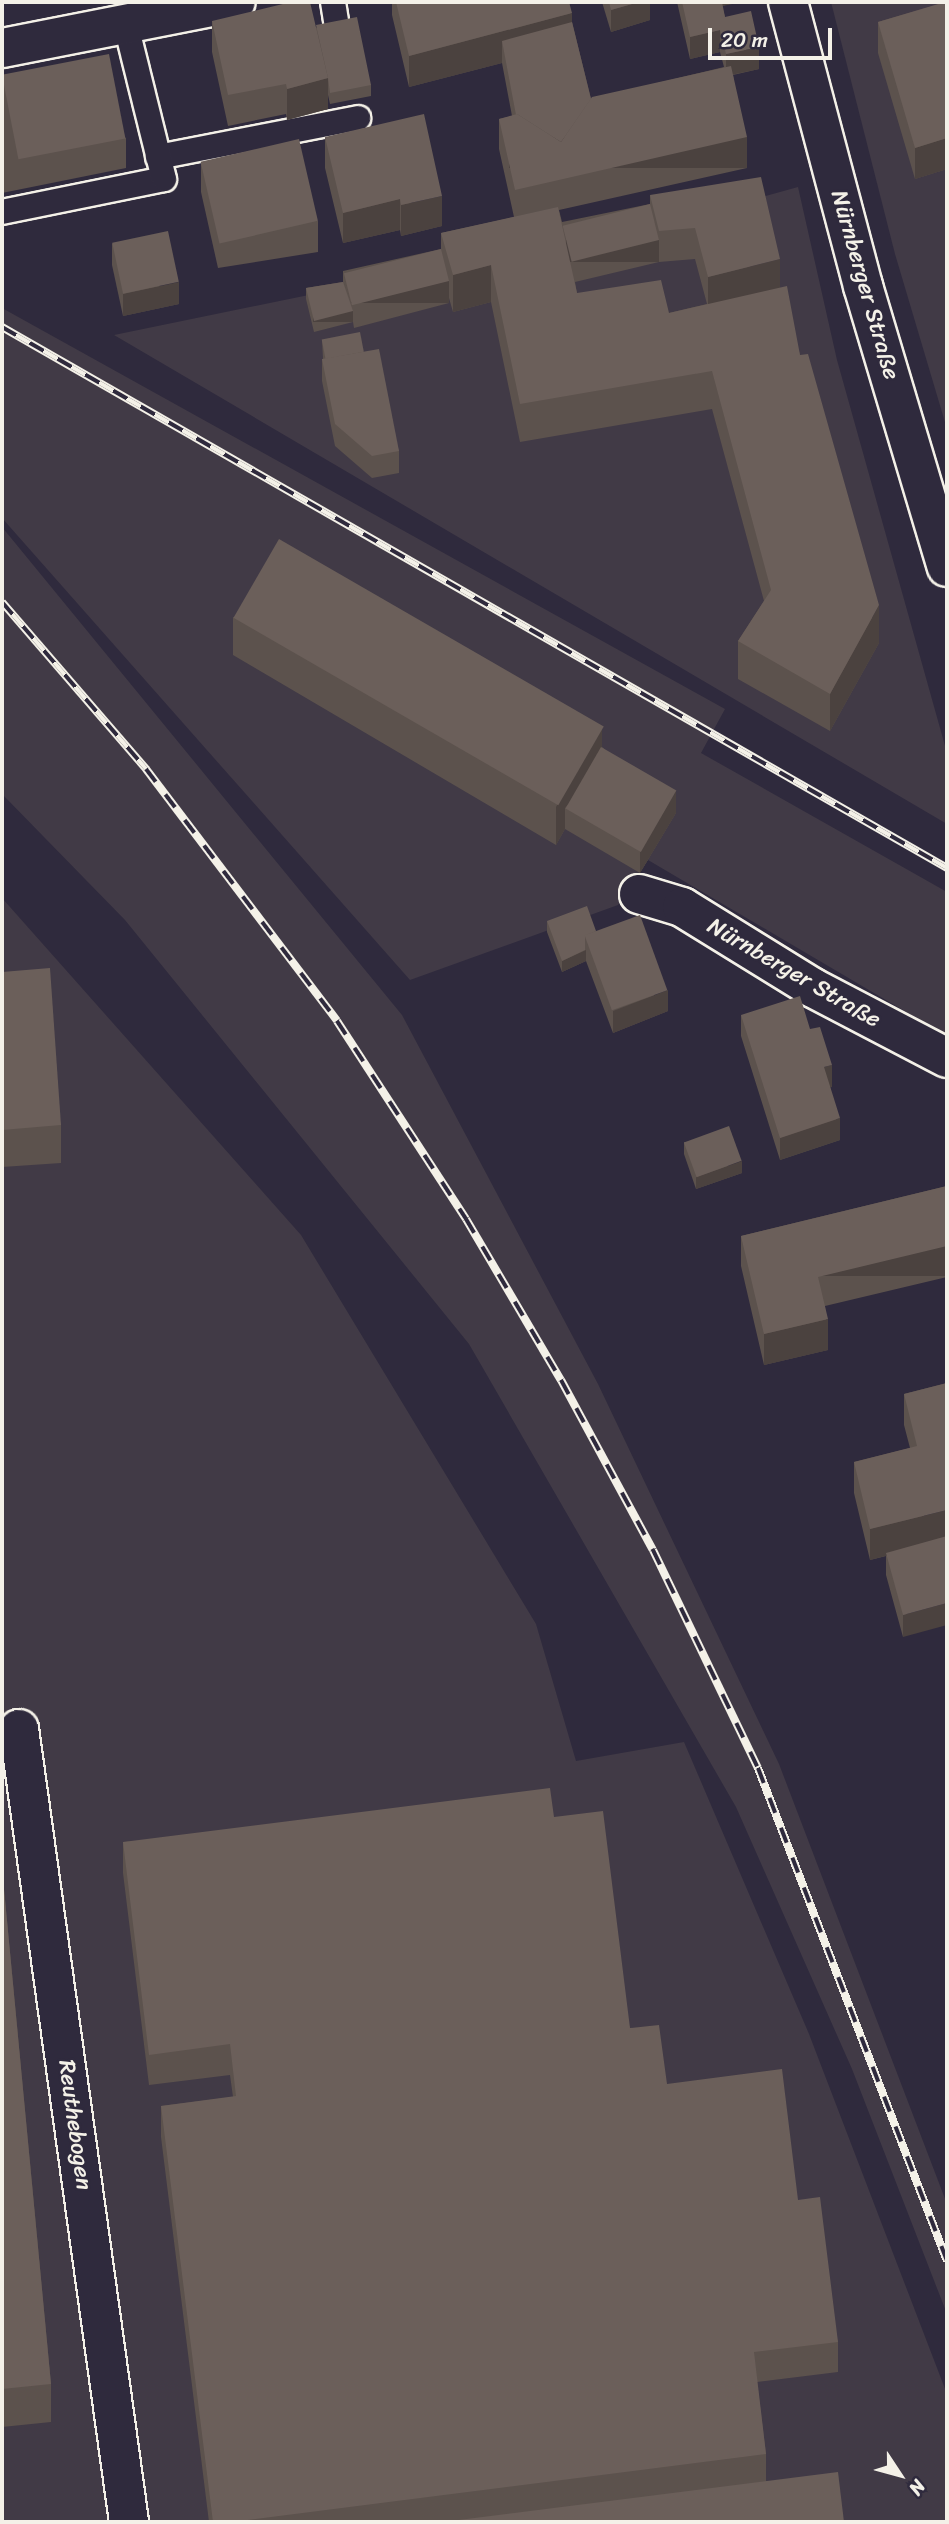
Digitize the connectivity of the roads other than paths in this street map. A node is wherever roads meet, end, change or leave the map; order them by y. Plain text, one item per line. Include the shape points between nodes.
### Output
1 (236, 2) edge
2 (333, 2) edge
3 (788, 2) edge
4 (126, 26) junction
5 (338, 32) edge
6 (2, 48) edge
7 (358, 118) dead end
8 (158, 157) junction
9 (2, 212) edge
10 (941, 520) edge
11 (947, 567) edge
12 (639, 894) dead end
13 (947, 1058) edge
14 (19, 1729) dead end
15 (129, 2522) edge

1 - 4 street
2 - 5 lane
3 - 10 street, Nürnberger Straße via 863,286
4 - 6 street
4 - 8 lane
7 - 8 lane
8 - 9 lane via 164,178
10 - 11 street, Nürnberger Straße
12 - 13 street, Nürnberger Straße via 682,907 813,988
14 - 15 street, Reuthebogen

